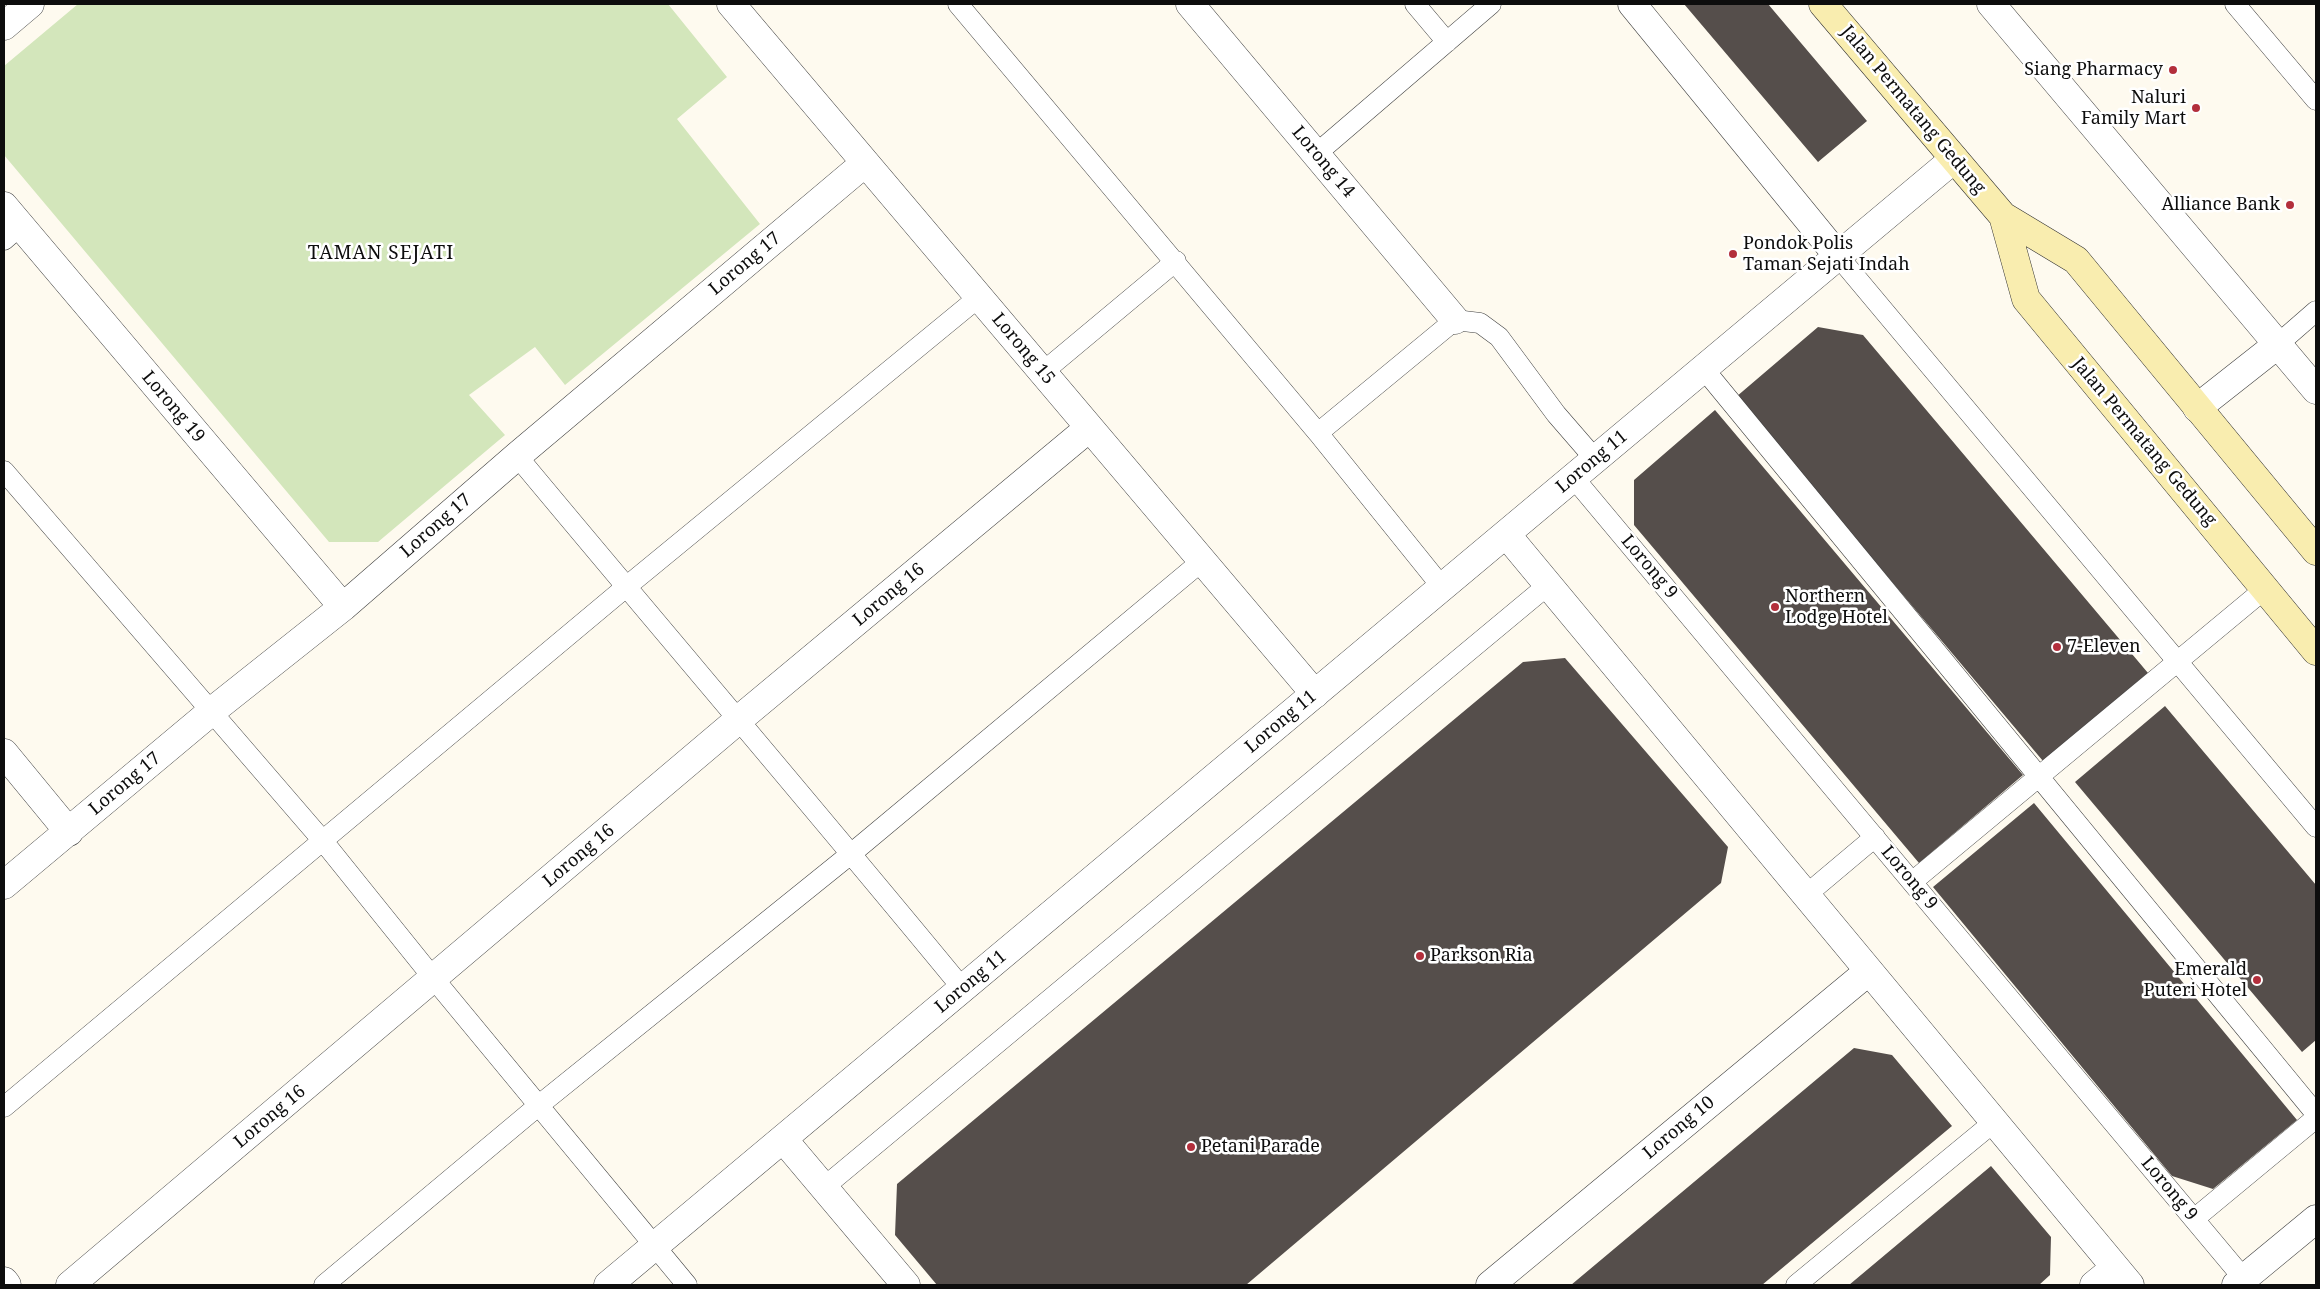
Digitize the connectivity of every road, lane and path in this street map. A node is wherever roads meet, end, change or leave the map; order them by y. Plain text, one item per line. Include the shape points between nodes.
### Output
1 (30, 4) edge
2 (731, 4) edge
3 (958, 4) edge
4 (1190, 4) edge
5 (1415, 4) edge
6 (1491, 4) edge
7 (1632, 4) edge
8 (1823, 4) edge
9 (1991, 4) edge
10 (2235, 4) edge
11 (4, 26) edge
12 (1447, 42) junction
13 (2316, 100) edge
14 (1316, 154) junction
15 (1954, 159) junction
16 (865, 162) junction
17 (2003, 216) junction
18 (9, 224) edge
19 (1838, 256) junction
20 (1176, 260) junction
21 (978, 297) junction
22 (2316, 311) edge
23 (1455, 320) junction
24 (2277, 345) junction
25 (1703, 368) junction
26 (1043, 372) junction
27 (2316, 390) edge
28 (2197, 408) junction
29 (1089, 428) junction
30 (1318, 433) junction
31 (517, 456) junction
32 (1595, 459) junction
33 (4, 471) edge
34 (1573, 477) junction
35 (1506, 534) junction
36 (2316, 551) edge
37 (1202, 561) junction
38 (1548, 585) junction
39 (626, 587) junction
40 (1442, 587) junction
41 (2266, 588) junction
42 (343, 607) junction
43 (2316, 651) edge
44 (2178, 662) junction
45 (1314, 694) junction
46 (212, 711) junction
47 (738, 721) junction
48 (4, 753) edge
49 (2040, 776) junction
50 (2316, 827) edge
51 (69, 832) junction
52 (1875, 837) junction
53 (323, 840) junction
54 (852, 853) junction
55 (1912, 882) junction
56 (4, 885) edge
57 (1806, 895) junction
58 (1869, 970) junction
59 (434, 979) junction
60 (963, 988) junction
61 (538, 1106) junction
62 (4, 1107) edge
63 (2316, 1114) edge
64 (2316, 1118) edge
65 (1994, 1122) junction
66 (783, 1139) junction
67 (822, 1188) junction
68 (2194, 1219) junction
69 (2316, 1219) edge
70 (654, 1246) junction
71 (2123, 1276) edge
72 (4, 1281) edge
73 (1504, 1281) edge
74 (2240, 1282) edge
75 (7, 1285) edge
76 (70, 1285) edge
77 (324, 1285) edge
78 (608, 1285) edge
79 (687, 1285) edge
80 (906, 1285) edge
81 (1796, 1285) edge
82 (2094, 1285) edge

1 - 11 street
2 - 16 street, Lorong 15
3 - 20 lane
4 - 14 street, Lorong 14
5 - 12 lane
6 - 12 lane
7 - 19 street
8 - 15 main road, Jalan Permatang Gedung
9 - 24 street
10 - 13 lane
12 - 14 lane
14 - 23 street, Lorong 14
15 - 17 main road, Jalan Permatang Gedung
15 - 19 street, Lorong 11
16 - 21 street, Lorong 15
16 - 31 street, Lorong 17
17 - 28 main road, Jalan Permatang Gedung via 2076,260
17 - 41 main road, Jalan Permatang Gedung via 2026,299
18 - 42 street, Lorong 19
19 - 25 street, Lorong 11
19 - 44 lane
20 - 26 lane
20 - 30 lane
21 - 26 street, Lorong 15
21 - 39 lane
22 - 24 lane
23 - 30 lane
23 - 32 lane via 1480,323 1499,337 1556,414
24 - 27 street
24 - 28 street
25 - 32 street, Lorong 11
25 - 49 lane
26 - 29 street, Lorong 15
28 - 36 main road, Jalan Permatang Gedung
29 - 37 street, Lorong 15
29 - 47 street, Lorong 16
30 - 40 lane
31 - 39 lane
31 - 42 street, Lorong 17
32 - 34 street, Lorong 11
33 - 46 lane
34 - 35 street, Lorong 11
34 - 52 lane, Lorong 9
35 - 38 street
35 - 40 street, Lorong 11
37 - 45 street, Lorong 15
37 - 54 lane
38 - 57 street
38 - 67 lane
39 - 47 lane
39 - 53 lane
40 - 45 street, Lorong 11
41 - 43 main road, Jalan Permatang Gedung
41 - 44 lane
42 - 46 street, Lorong 17
44 - 49 lane
44 - 50 lane
45 - 60 street, Lorong 11
46 - 51 street, Lorong 17
46 - 53 lane
47 - 54 lane
47 - 59 street, Lorong 16
48 - 51 street
49 - 55 lane
49 - 63 lane
51 - 56 street, Lorong 17
52 - 55 lane, Lorong 9
52 - 57 lane
53 - 59 lane
53 - 62 lane
54 - 60 lane
54 - 61 lane
55 - 68 lane, Lorong 9
57 - 58 street
58 - 65 street
58 - 73 street, Lorong 10
59 - 61 lane
59 - 76 street, Lorong 16
60 - 66 street, Lorong 11
61 - 70 lane
61 - 77 lane
64 - 68 lane
65 - 71 street
65 - 81 lane
66 - 67 street
66 - 70 street, Lorong 11
67 - 80 street
68 - 74 lane, Lorong 9
69 - 74 street
70 - 78 street, Lorong 11
70 - 79 lane
71 - 82 street
72 - 75 street

